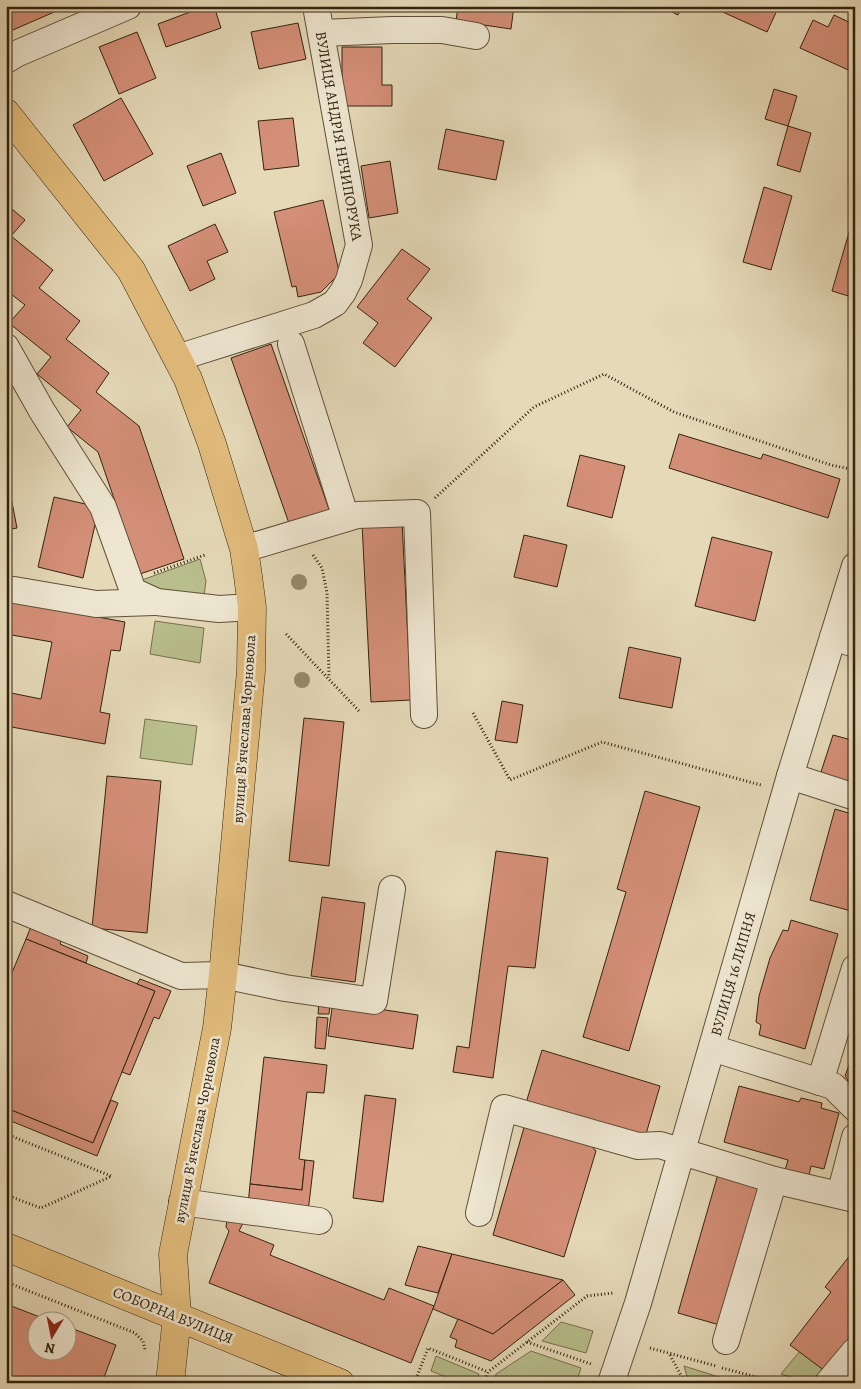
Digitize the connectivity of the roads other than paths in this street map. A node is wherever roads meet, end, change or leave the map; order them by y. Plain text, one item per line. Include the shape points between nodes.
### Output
1 (128, 6) edge
2 (316, 6) edge
3 (322, 32) junction
4 (476, 36) dead end
5 (6, 60) edge
6 (6, 113) edge
7 (291, 344) dead end
8 (6, 347) edge
9 (177, 358) junction
10 (346, 518) junction
11 (244, 549) junction
12 (855, 566) edge
13 (14, 590) dead end
14 (157, 602) junction
15 (252, 607) junction
16 (844, 641) edge
17 (424, 715) dead end
18 (790, 776) junction
19 (855, 797) edge
20 (392, 889) dead end
21 (6, 904) edge
22 (855, 968) edge
23 (223, 975) junction
24 (712, 1048) junction
25 (820, 1082) junction
26 (855, 1108) edge
27 (855, 1137) edge
28 (682, 1152) junction
29 (774, 1180) junction
30 (847, 1197) edge
31 (182, 1202) junction
32 (479, 1213) dead end
33 (319, 1221) dead end
34 (6, 1247) edge
35 (177, 1316) junction
36 (726, 1341) dead end
37 (855, 1350) edge
38 (600, 1378) edge
39 (170, 1383) edge
40 (340, 1383) edge
41 (828, 1383) edge

1 - 5 street
2 - 3 street, ВУЛИЦЯ АНДРІЯ НЕЧИПОРУКА
3 - 4 street via 442,30
3 - 9 street, ВУЛИЦЯ АНДРІЯ НЕЧИПОРУКА via 359,246 349,280 335,303 314,315
6 - 9 main road, вулиця Вʼячеслава Чорновола via 132,270
7 - 10 street
8 - 14 street via 103,507 133,591
9 - 11 main road, вулиця Вʼячеслава Чорновола via 212,444
10 - 11 street
10 - 17 street via 417,513
11 - 15 main road, вулиця Вʼячеслава Чорновола
12 - 16 street, ВУЛИЦЯ 16 ЛИПНЯ
13 - 14 street via 96,604
14 - 15 street via 219,609
15 - 23 main road, вулиця Вʼячеслава Чорновола via 251,671
16 - 18 street, ВУЛИЦЯ 16 ЛИПНЯ
18 - 19 street
18 - 24 street, ВУЛИЦЯ 16 ЛИПНЯ
20 - 23 street via 374,1002
21 - 23 street via 181,976
22 - 25 street
23 - 31 main road, вулиця Вʼячеслава Чорновола via 217,1028
24 - 25 street
24 - 28 street, ВУЛИЦЯ 16 ЛИПНЯ
25 - 26 street via 833,1086
27 - 30 street
28 - 29 street
28 - 32 street via 660,1145 638,1146 504,1108
28 - 38 street, ВУЛИЦЯ 16 ЛИПНЯ via 638,1303
29 - 30 street
29 - 36 street
31 - 33 street
31 - 35 main road, вулиця Вʼячеслава Чорновола via 173,1254
34 - 35 main road, СОБОРНА ВУЛИЦЯ
35 - 39 main road, вулиця Вʼячеслава Чорновола
35 - 40 main road, СОБОРНА ВУЛИЦЯ
37 - 41 street

